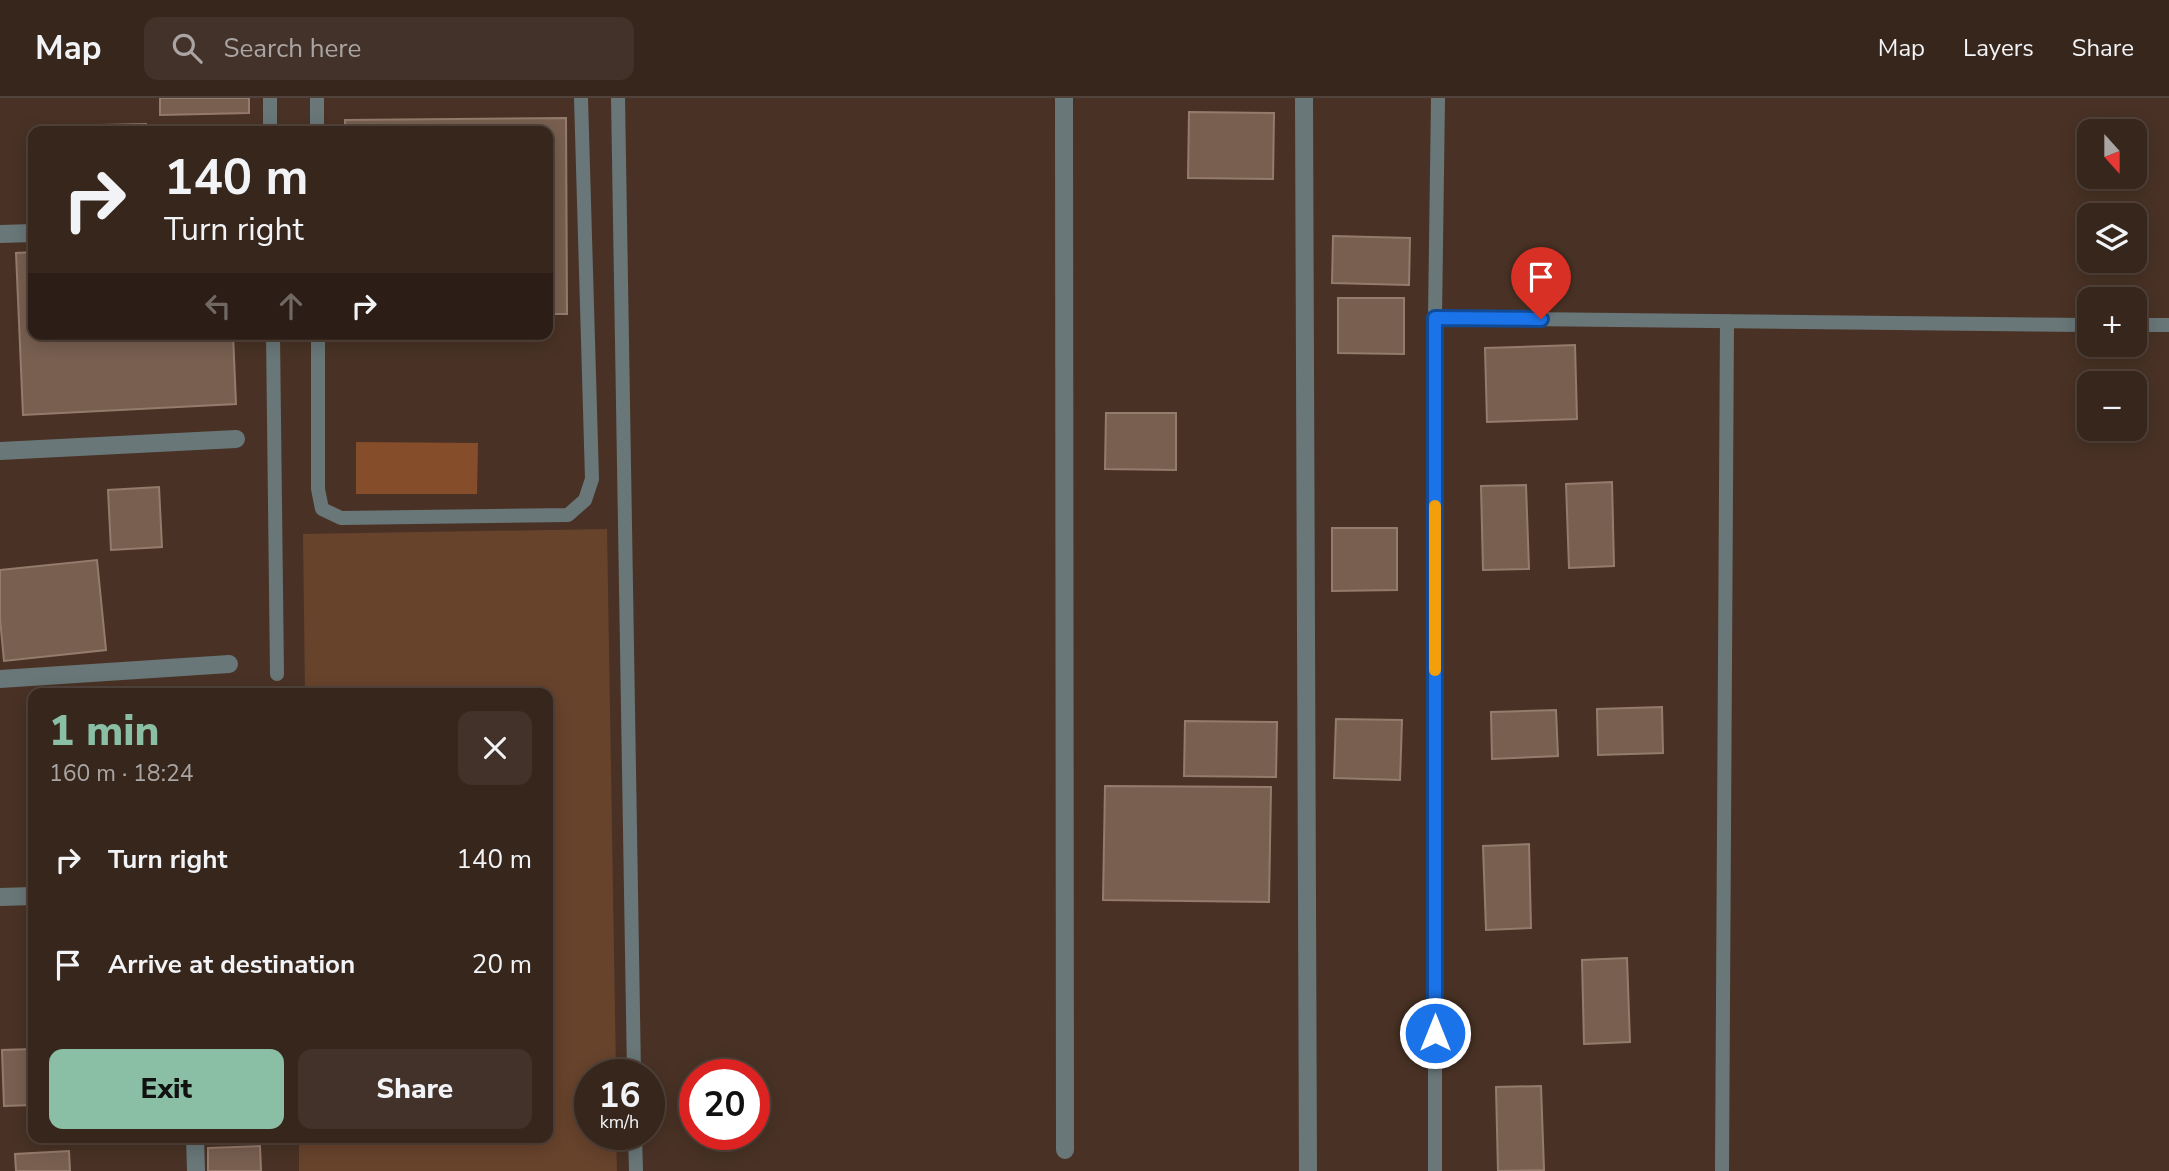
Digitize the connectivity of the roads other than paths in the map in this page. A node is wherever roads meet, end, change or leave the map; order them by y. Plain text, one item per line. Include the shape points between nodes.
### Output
1 (270, 98) edge
2 (317, 98) edge
3 (581, 98) edge
4 (618, 98) edge
5 (1064, 98) edge
6 (1304, 98) edge
7 (1438, 98) edge
8 (271, 126) edge
9 (317, 126) edge
10 (28, 233) edge
11 (0, 234) edge
12 (1435, 318) junction
13 (1727, 321) junction
14 (2077, 324) edge
15 (2147, 325) edge
16 (2169, 325) edge
17 (273, 340) edge
18 (318, 340) edge
19 (236, 439) dead end
20 (0, 451) edge
21 (229, 664) dead end
22 (277, 674) dead end
23 (0, 679) edge
24 (28, 896) edge
25 (0, 897) edge
26 (634, 1059) edge
27 (195, 1143) edge
28 (635, 1150) edge
29 (1065, 1150) dead end
30 (196, 1171) edge
31 (636, 1171) edge
32 (1308, 1171) edge
33 (1435, 1171) edge
34 (1721, 1171) edge

1 - 8 lane
2 - 9 lane
3 - 18 lane via 593,479 585,500 568,515 341,518 322,509 318,489
4 - 26 lane
5 - 29 street
6 - 32 street
7 - 12 lane
10 - 11 street
12 - 13 lane
12 - 33 lane
13 - 14 lane
13 - 34 lane
15 - 16 lane
17 - 22 lane
19 - 20 street
21 - 23 street
24 - 25 street
27 - 30 street
28 - 31 lane

